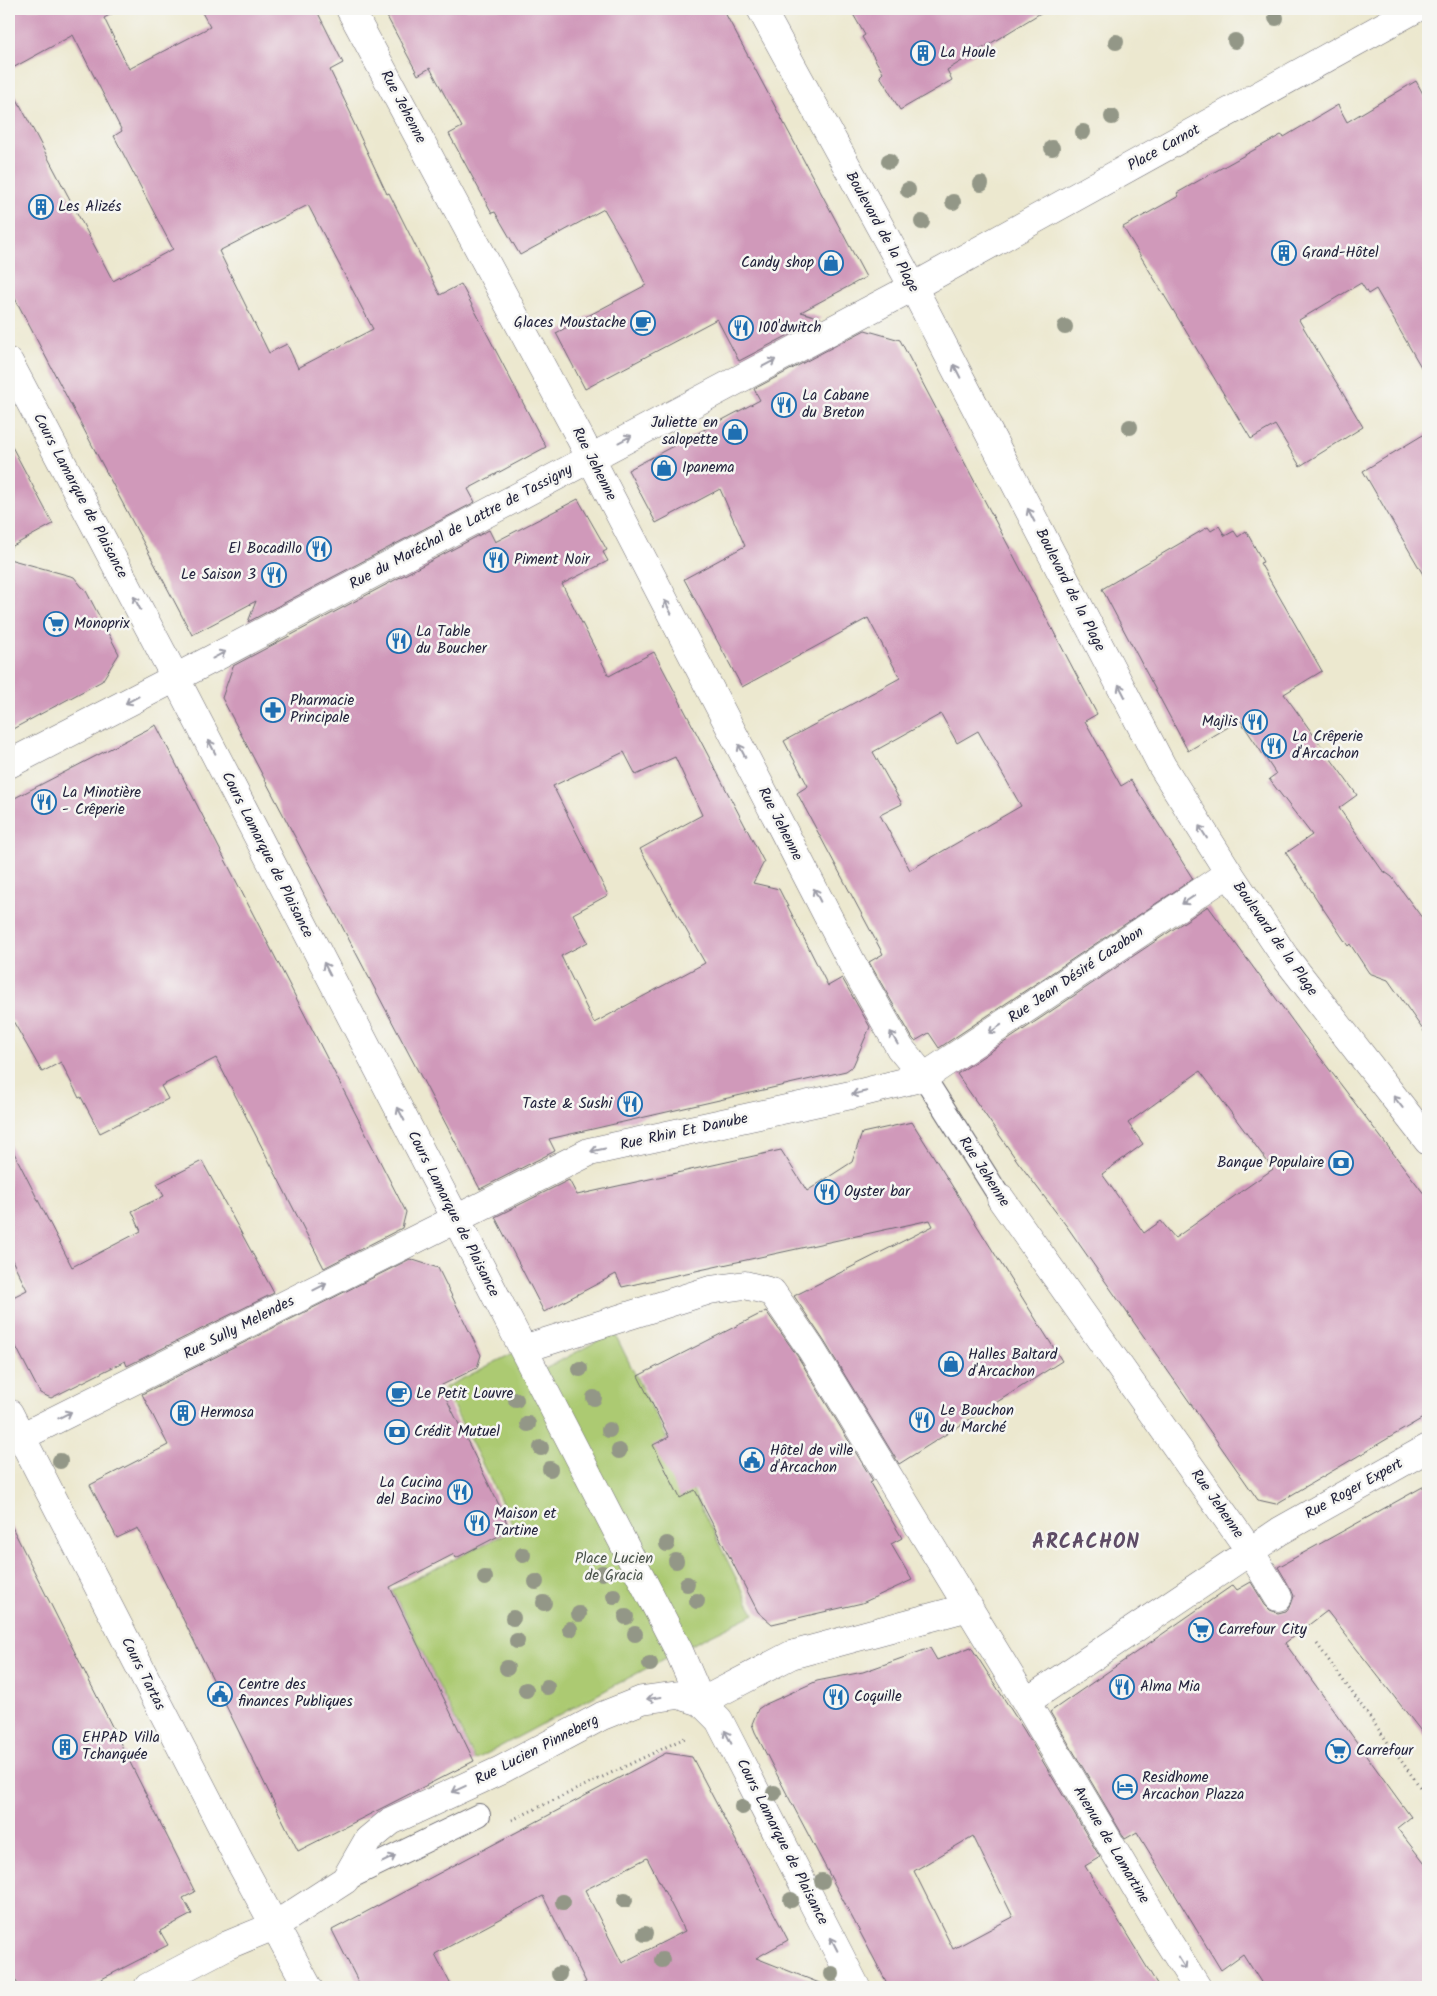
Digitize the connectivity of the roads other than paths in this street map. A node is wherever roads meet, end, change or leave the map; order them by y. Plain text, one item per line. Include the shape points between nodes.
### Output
1 (350, 9) edge
2 (761, 9) edge
3 (1415, 9) edge
4 (913, 287) junction
5 (9, 362) edge
6 (591, 458) junction
7 (175, 677) junction
8 (9, 764) edge
9 (1229, 873) junction
10 (924, 1077) junction
11 (1428, 1141) edge
12 (1001, 1199) joint
13 (456, 1219) junction
14 (523, 1349) junction
15 (9, 1413) edge
16 (21, 1437) junction
17 (1428, 1448) edge
18 (1250, 1551) junction
19 (1278, 1596) dead end
20 (969, 1607) junction
21 (701, 1702) junction
22 (1026, 1702) junction
23 (478, 1815) dead end
24 (346, 1880) junction
25 (274, 1926) junction
26 (148, 1987) edge
27 (308, 1987) edge
28 (856, 1987) edge
29 (1197, 1987) edge

1 - 6 street, Rue Jehenne
2 - 4 street, Boulevard de la Plage
3 - 4 street, Place Carnot
6 -> 4 street, Rue du Maréchal de Lattre de Tassigny
9 -> 4 street, Boulevard de la Plage via 1162,766
7 -> 5 street, Cours Lamarque de Plaisance
7 -> 6 street, Rue du Maréchal de Lattre de Tassigny
10 -> 6 street, Rue Jehenne via 900,1048 852,963
7 -> 8 street, Rue du Maréchal de Lattre de Tassigny
13 -> 7 street, Cours Lamarque de Plaisance
9 -> 10 street, Rue Jean Désiré Cazobon
11 -> 9 street, Boulevard de la Plage via 1285,957
10 - 12 lane, Rue Jehenne
10 -> 13 street, Rue Rhin Et Danube via 589,1152
12 - 18 street, Rue Jehenne
13 - 14 street, Cours Lamarque de Plaisance
16 -> 13 street, Rue Sully Melendes
14 - 20 street, Avenue de Lamartine via 710,1290 744,1285 772,1292 811,1349
14 - 21 street via 679,1651
15 - 16 street, Cours Tartas
16 - 25 street, Cours Tartas
17 - 18 street, Rue Roger Expert
18 - 19 street, Rue Jehenne
18 - 22 street, Rue Roger Expert
20 - 21 street via 791,1655
20 - 22 street, Avenue de Lamartine
21 -> 24 street, Rue Lucien Pinneberg via 679,1695 642,1700 602,1716 391,1821 368,1840
28 -> 21 street, Cours Lamarque de Plaisance via 719,1720
22 -> 29 street, Avenue de Lamartine
24 -> 23 lane
24 - 25 street, Rue Lucien Pinneberg
25 - 26 street, Rue Lucien Pinneberg via 228,1945
25 - 27 street, Cours Tartas

